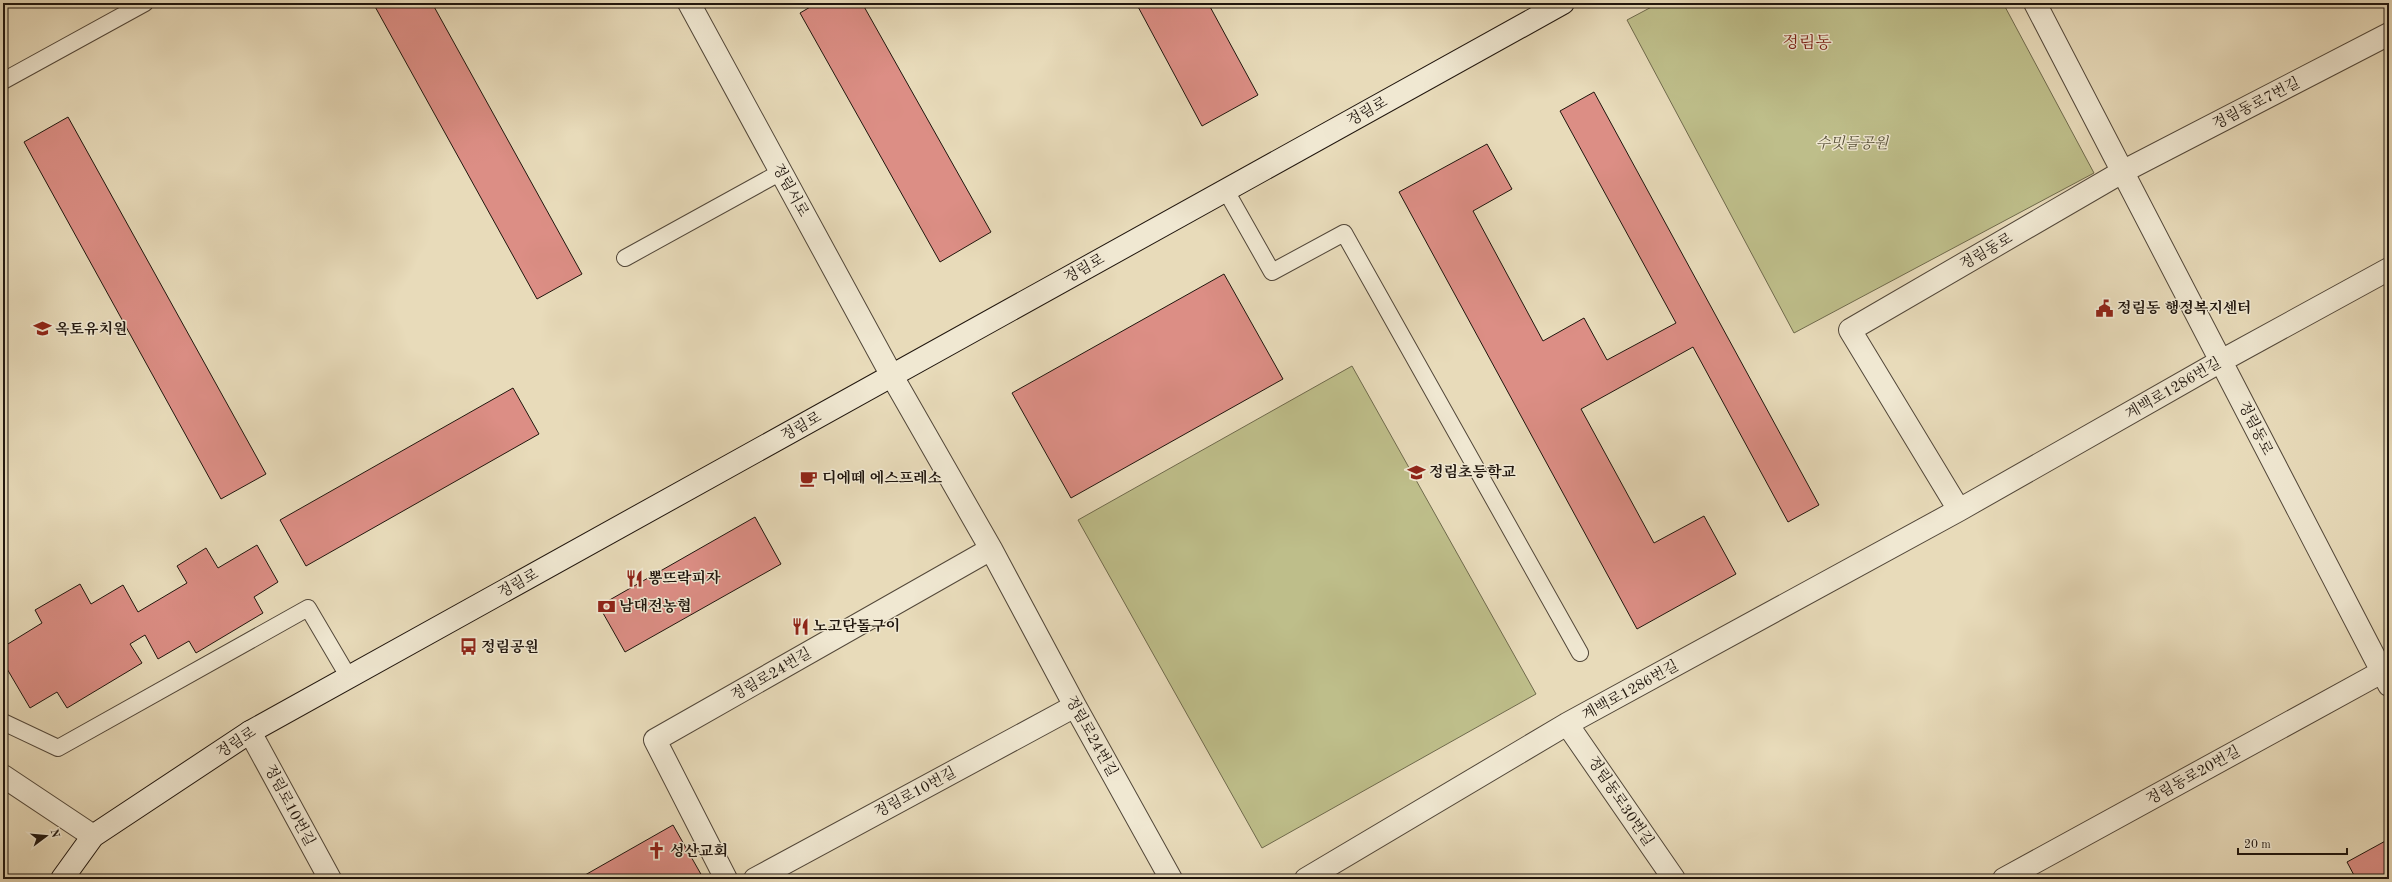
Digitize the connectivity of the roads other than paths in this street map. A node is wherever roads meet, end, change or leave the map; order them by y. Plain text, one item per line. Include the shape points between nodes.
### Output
1 (145, 3) edge
2 (689, 3) edge
3 (1563, 3) edge
4 (2035, 3) edge
5 (2389, 34) edge
6 (3, 81) edge
7 (781, 172) junction
8 (2122, 172) junction
9 (1225, 189) junction
10 (625, 258) dead end
11 (2389, 269) edge
12 (2221, 361) junction
13 (892, 376) junction
14 (1959, 510) junction
15 (992, 549) junction
16 (1580, 653) dead end
17 (2387, 674) edge
18 (348, 676) junction
19 (1075, 706) junction
20 (3, 722) edge
21 (1567, 724) junction
22 (250, 732) junction
23 (3, 776) edge
24 (93, 836) junction
25 (62, 879) edge
26 (330, 879) edge
27 (726, 879) edge
28 (755, 879) edge
29 (1171, 879) edge
30 (1306, 879) edge
31 (1674, 879) edge
32 (2004, 879) edge

1 - 6 lane
2 - 7 street, 정림서로
3 - 9 street, 정림로
4 - 8 street, 정림동로
5 - 8 street, 정림동로7번길
7 - 10 lane
7 - 13 street, 정림서로
8 - 12 street, 정림동로
8 - 14 street, 정림동로 via 1850,330
9 - 13 street, 정림로
9 - 16 lane via 1272,272 1344,233
11 - 12 street, 계백로1286번길
12 - 14 street, 계백로1286번길
12 - 17 street, 정림동로
13 - 15 street, 정림로24번길
13 - 18 street, 정림로
14 - 21 street, 계백로1286번길
15 - 19 street, 정림로24번길
15 - 27 street, 정림로24번길 via 655,740
17 - 32 street, 정림동로20번길
18 - 20 lane via 308,608 58,748
18 - 22 street, 정림로
19 - 28 street, 정림로10번길
19 - 29 street, 정림로24번길
21 - 30 street, 계백로1286번길
21 - 31 street, 정림동로30번길
22 - 24 street, 정림로
22 - 26 street, 정림로10번길
23 - 24 street
24 - 25 street, 정림로

